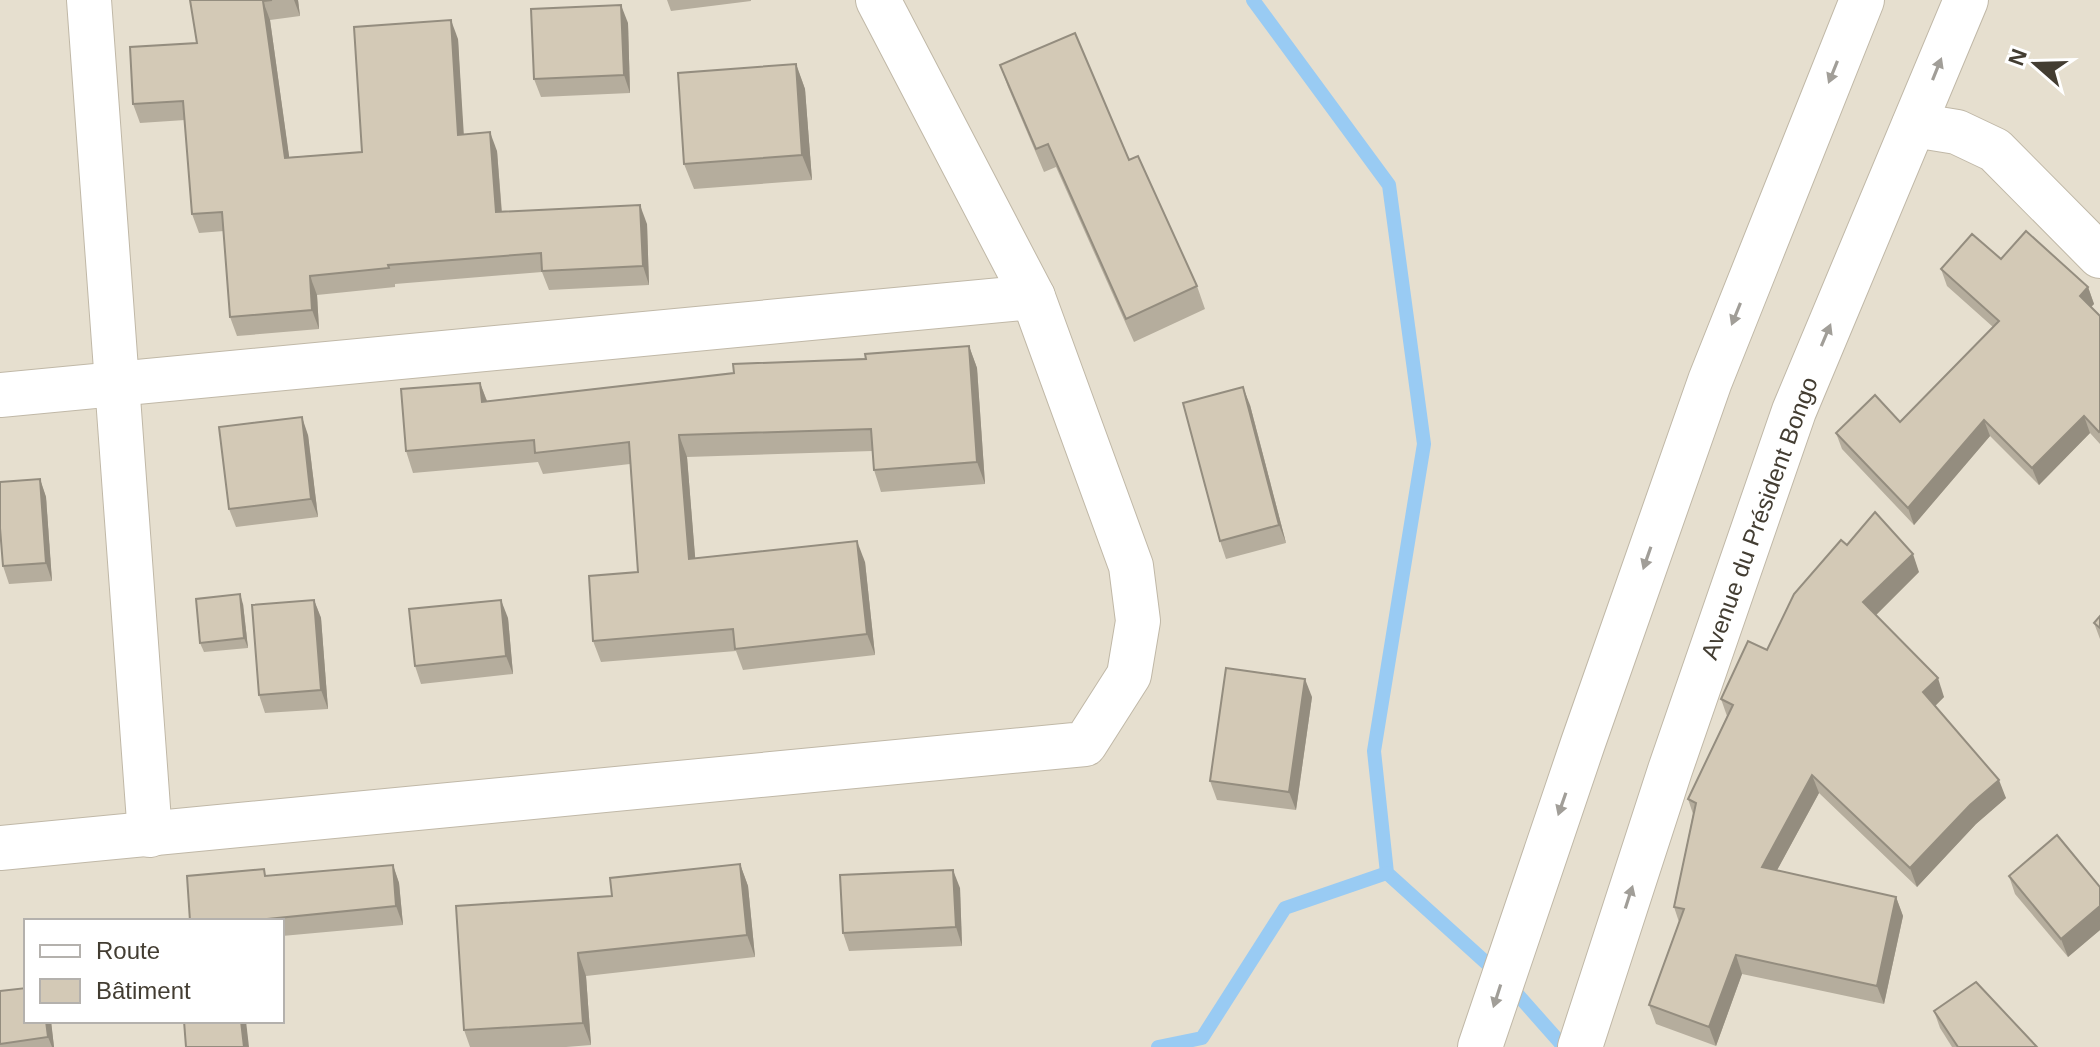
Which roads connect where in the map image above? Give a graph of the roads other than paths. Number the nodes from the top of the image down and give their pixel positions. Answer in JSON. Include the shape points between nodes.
{"nodes":[{"id":1,"x":89,"y":0,"type":"edge"},
{"id":2,"x":878,"y":0,"type":"edge"},
{"id":3,"x":1862,"y":0,"type":"edge"},
{"id":4,"x":1966,"y":0,"type":"edge"},
{"id":5,"x":1914,"y":125,"type":"junction"},
{"id":6,"x":2100,"y":256,"type":"edge"},
{"id":7,"x":1033,"y":297,"type":"junction"},
{"id":8,"x":118,"y":385,"type":"junction"},
{"id":9,"x":0,"y":395,"type":"edge"},
{"id":10,"x":150,"y":835,"type":"junction"},
{"id":11,"x":0,"y":848,"type":"edge"},
{"id":12,"x":1480,"y":1047,"type":"edge"},
{"id":13,"x":1580,"y":1047,"type":"edge"}],
"edges":[{"from":1,"to":8,"type":"street"},
{"from":2,"to":7,"type":"street"},
{"from":3,"to":12,"type":"street","one_way":true,"via":[[1710,381]]},
{"from":5,"to":4,"type":"street","name":"Avenue du Président Bongo","one_way":true},
{"from":5,"to":6,"type":"street","via":[[1957,132],[1995,150]]},
{"from":13,"to":5,"type":"street","name":"Avenue du Président Bongo","one_way":true,"via":[[1794,411]]},
{"from":7,"to":8,"type":"street"},
{"from":7,"to":10,"type":"street","via":[[1131,566],[1138,621],[1129,675],[1085,744]]},
{"from":8,"to":9,"type":"street"},
{"from":8,"to":10,"type":"street"},
{"from":10,"to":11,"type":"street"}]}
